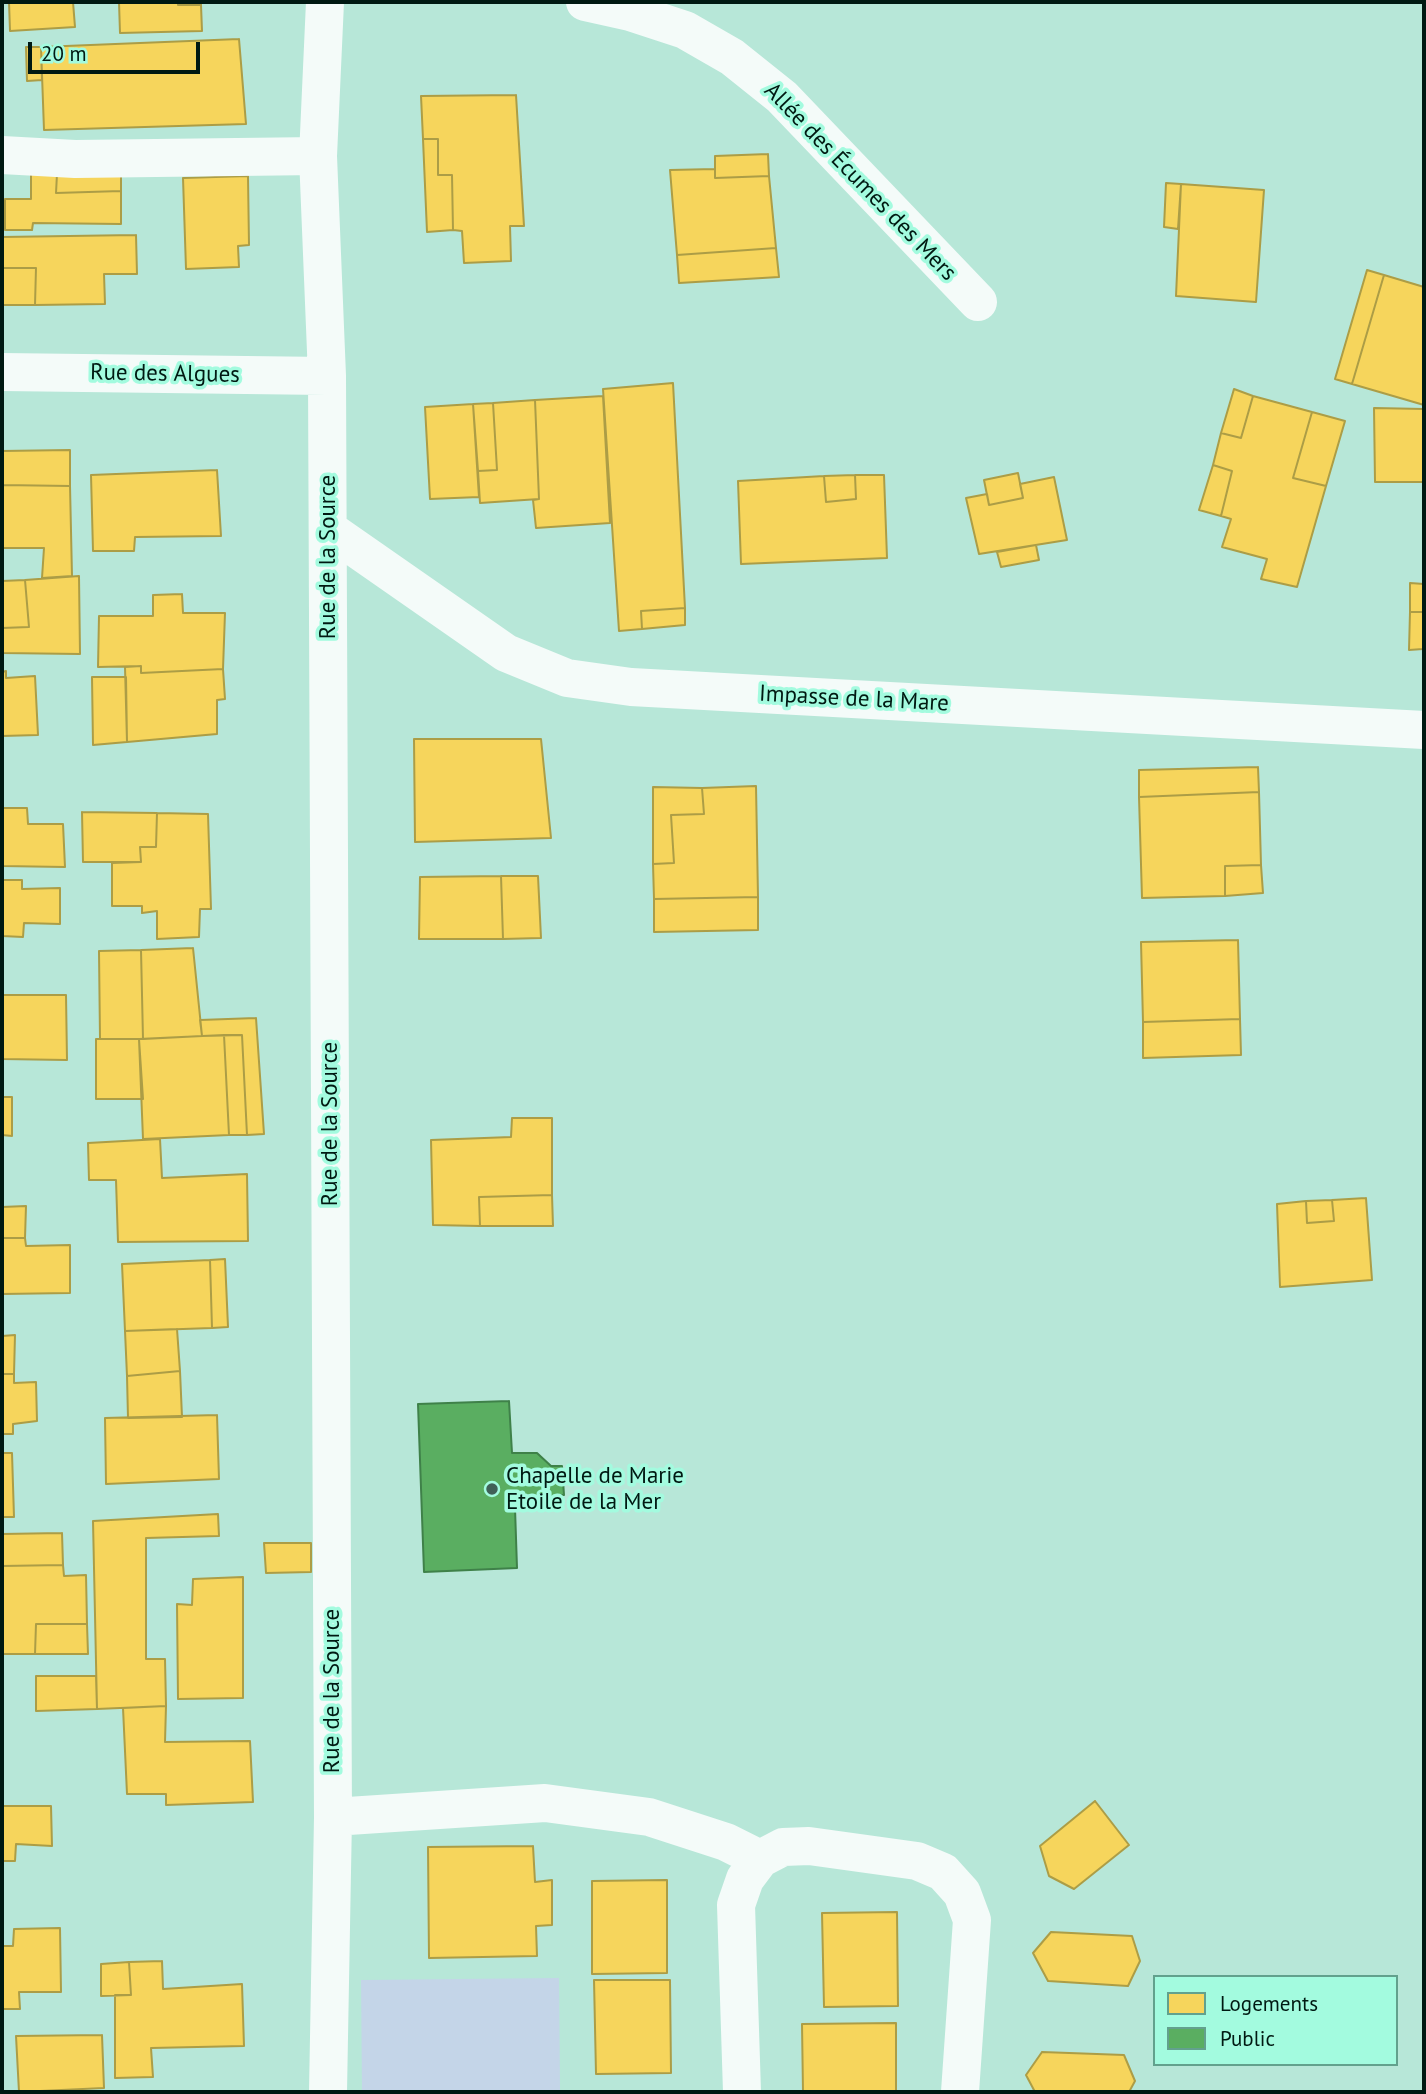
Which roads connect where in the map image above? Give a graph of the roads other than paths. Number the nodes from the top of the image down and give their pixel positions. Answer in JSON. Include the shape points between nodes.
{"nodes":[{"id":1,"x":325,"y":2,"type":"edge"},
{"id":2,"x":585,"y":2,"type":"edge"},
{"id":3,"x":2,"y":156,"type":"edge"},
{"id":4,"x":318,"y":156,"type":"junction"},
{"id":5,"x":978,"y":302,"type":"dead end"},
{"id":6,"x":2,"y":372,"type":"edge"},
{"id":7,"x":327,"y":376,"type":"junction"},
{"id":8,"x":328,"y":529,"type":"junction"},
{"id":9,"x":1424,"y":730,"type":"edge"},
{"id":10,"x":333,"y":1817,"type":"junction"},
{"id":11,"x":760,"y":1859,"type":"junction"},
{"id":12,"x":328,"y":2092,"type":"edge"},
{"id":13,"x":743,"y":2092,"type":"edge"},
{"id":14,"x":960,"y":2092,"type":"edge"}],
"edges":[{"from":1,"to":4,"type":"street","name":"Rue de la Source"},
{"from":2,"to":5,"type":"street","name":"Allée des Écumes des Mers","via":[[685,30],[732,57],[782,97]]},
{"from":3,"to":4,"type":"street"},
{"from":4,"to":7,"type":"street","name":"Rue de la Source"},
{"from":6,"to":7,"type":"street","name":"Rue des Algues"},
{"from":7,"to":8,"type":"street","name":"Rue de la Source"},
{"from":8,"to":9,"type":"street","name":"Impasse de la Mare","via":[[506,653],[567,678],[631,687]]},
{"from":8,"to":10,"type":"street","name":"Rue de la Source"},
{"from":10,"to":11,"type":"street","via":[[545,1803],[649,1817],[726,1842]]},
{"from":10,"to":12,"type":"street","name":"Rue de la Source"},
{"from":11,"to":13,"type":"street","via":[[745,1879],[736,1905]]},
{"from":11,"to":14,"type":"street","via":[[783,1847],[809,1846],[917,1861],[943,1872],[962,1893],[972,1920]]}]}
